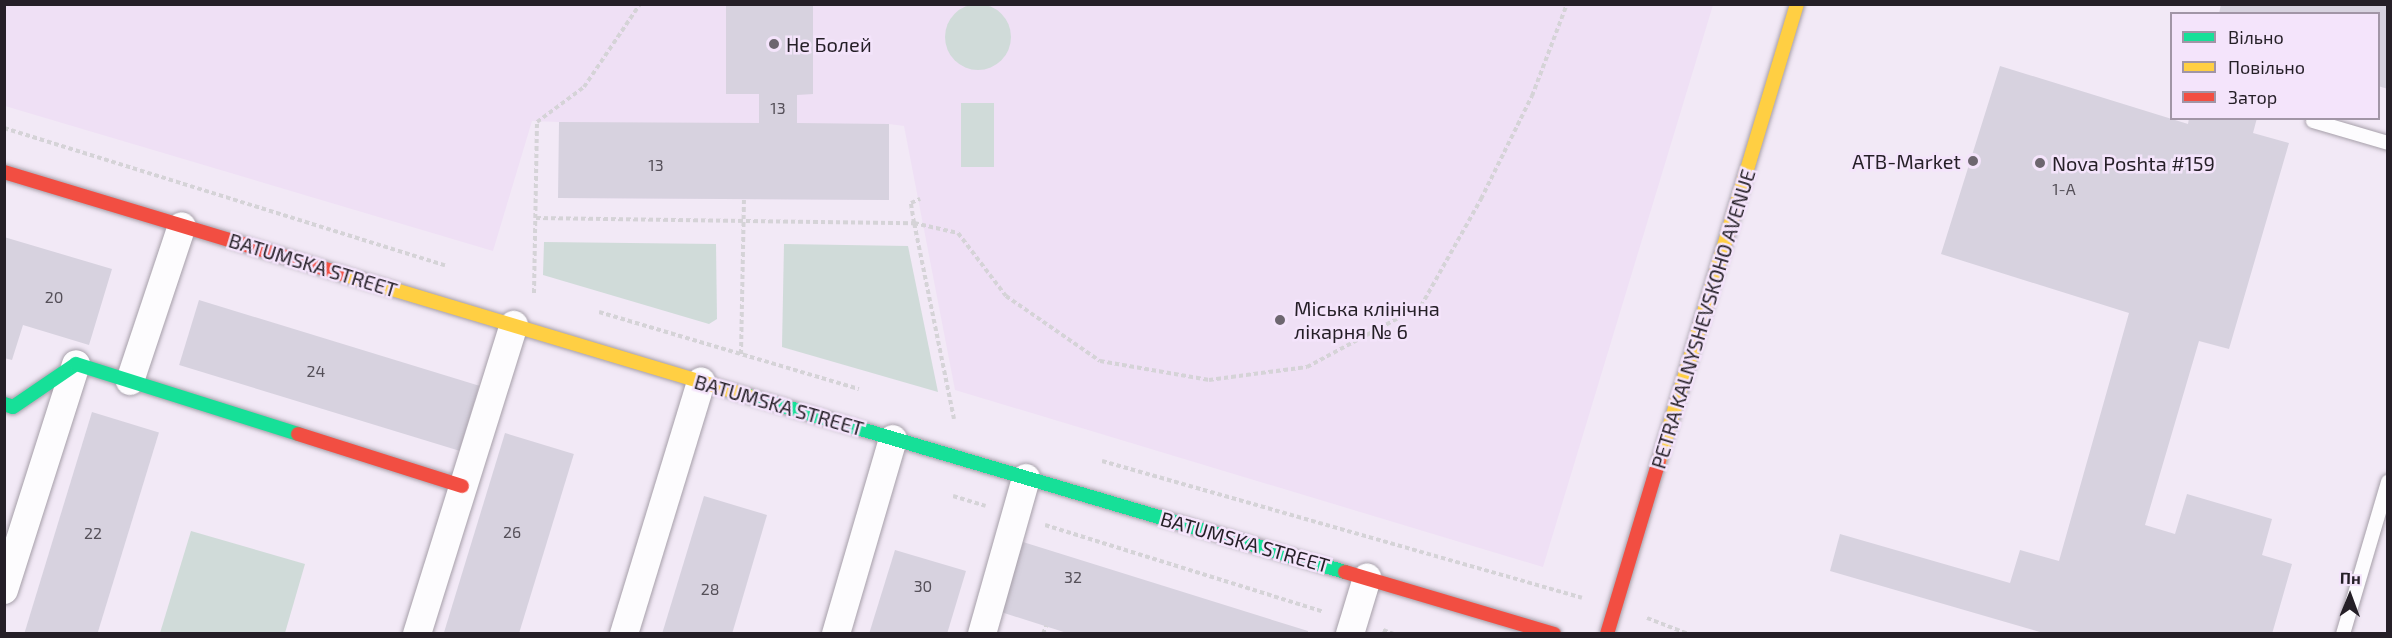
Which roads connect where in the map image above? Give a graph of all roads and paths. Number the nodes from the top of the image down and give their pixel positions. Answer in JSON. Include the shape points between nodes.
{"nodes":[{"id":1,"x":640,"y":4,"type":"edge"},
{"id":2,"x":1567,"y":4,"type":"edge"},
{"id":3,"x":1797,"y":4,"type":"edge"},
{"id":4,"x":2313,"y":121,"type":"dead end"},
{"id":5,"x":4,"y":128,"type":"edge"},
{"id":6,"x":2388,"y":143,"type":"edge"},
{"id":7,"x":4,"y":172,"type":"edge"},
{"id":8,"x":744,"y":199,"type":"dead end"},
{"id":9,"x":920,"y":199,"type":"dead end"},
{"id":10,"x":536,"y":218,"type":"junction"},
{"id":11,"x":744,"y":222,"type":"junction"},
{"id":12,"x":914,"y":224,"type":"junction"},
{"id":13,"x":182,"y":226,"type":"junction"},
{"id":14,"x":455,"y":268,"type":"dead end"},
{"id":15,"x":523,"y":290,"type":"dead end"},
{"id":16,"x":534,"y":293,"type":"junction"},
{"id":17,"x":545,"y":296,"type":"dead end"},
{"id":18,"x":589,"y":309,"type":"dead end"},
{"id":19,"x":514,"y":326,"type":"junction"},
{"id":20,"x":742,"y":353,"type":"junction"},
{"id":21,"x":76,"y":364,"type":"junction"},
{"id":22,"x":130,"y":381,"type":"junction"},
{"id":23,"x":700,"y":382,"type":"junction"},
{"id":24,"x":732,"y":391,"type":"junction"},
{"id":25,"x":865,"y":391,"type":"dead end"},
{"id":26,"x":4,"y":404,"type":"edge"},
{"id":27,"x":943,"y":416,"type":"dead end"},
{"id":28,"x":954,"y":419,"type":"junction"},
{"id":29,"x":966,"y":422,"type":"dead end"},
{"id":30,"x":893,"y":439,"type":"junction"},
{"id":31,"x":1091,"y":458,"type":"dead end"},
{"id":32,"x":1026,"y":478,"type":"junction"},
{"id":33,"x":2388,"y":482,"type":"edge"},
{"id":34,"x":462,"y":486,"type":"junction"},
{"id":35,"x":1368,"y":578,"type":"junction"},
{"id":36,"x":4,"y":590,"type":"edge"},
{"id":37,"x":1571,"y":595,"type":"dead end"},
{"id":38,"x":1046,"y":626,"type":"dead end"},
{"id":39,"x":417,"y":633,"type":"edge"},
{"id":40,"x":624,"y":633,"type":"edge"},
{"id":41,"x":836,"y":633,"type":"edge"},
{"id":42,"x":982,"y":633,"type":"edge"},
{"id":43,"x":1043,"y":633,"type":"edge"},
{"id":44,"x":1350,"y":633,"type":"edge"},
{"id":45,"x":1554,"y":633,"type":"edge"},
{"id":46,"x":1607,"y":633,"type":"edge"},
{"id":47,"x":2343,"y":633,"type":"edge"}],
"edges":[{"from":1,"to":10,"type":"path","via":[[584,87],[537,122]]},
{"from":2,"to":12,"type":"path","via":[[1532,96],[1481,199],[1420,306],[1307,367],[1209,380],[1100,361],[1006,296],[958,232]]},
{"from":3,"to":46,"type":"street","name":"PETRA KALNYSHEVSKOHO AVENUE"},
{"from":4,"to":6,"type":"lane"},
{"from":5,"to":14,"type":"path"},
{"from":7,"to":13,"type":"street","name":"BATUMSKA STREET"},
{"from":8,"to":11,"type":"path"},
{"from":9,"to":12,"type":"path","via":[[911,203]]},
{"from":10,"to":11,"type":"path"},
{"from":10,"to":16,"type":"path"},
{"from":11,"to":12,"type":"path"},
{"from":11,"to":20,"type":"path"},
{"from":12,"to":28,"type":"path"},
{"from":13,"to":19,"type":"street","name":"BATUMSKA STREET"},
{"from":13,"to":22,"type":"street"},
{"from":15,"to":16,"type":"path"},
{"from":16,"to":17,"type":"path"},
{"from":18,"to":20,"type":"path"},
{"from":19,"to":23,"type":"street","name":"BATUMSKA STREET"},
{"from":19,"to":34,"type":"street"},
{"from":20,"to":24,"type":"path"},
{"from":20,"to":25,"type":"path"},
{"from":21,"to":22,"type":"street"},
{"from":21,"to":26,"type":"street","via":[[14,407]]},
{"from":21,"to":36,"type":"street"},
{"from":22,"to":34,"type":"street"},
{"from":23,"to":24,"type":"street","name":"BATUMSKA STREET"},
{"from":23,"to":40,"type":"street"},
{"from":24,"to":30,"type":"street","name":"BATUMSKA STREET"},
{"from":27,"to":28,"type":"path"},
{"from":28,"to":29,"type":"path"},
{"from":30,"to":32,"type":"street","name":"BATUMSKA STREET"},
{"from":30,"to":41,"type":"street"},
{"from":31,"to":37,"type":"path"},
{"from":32,"to":35,"type":"street","name":"BATUMSKA STREET"},
{"from":32,"to":42,"type":"street"},
{"from":33,"to":47,"type":"lane"},
{"from":34,"to":39,"type":"street"},
{"from":35,"to":44,"type":"street"},
{"from":35,"to":45,"type":"street","name":"BATUMSKA STREET"},
{"from":38,"to":43,"type":"path"}]}
